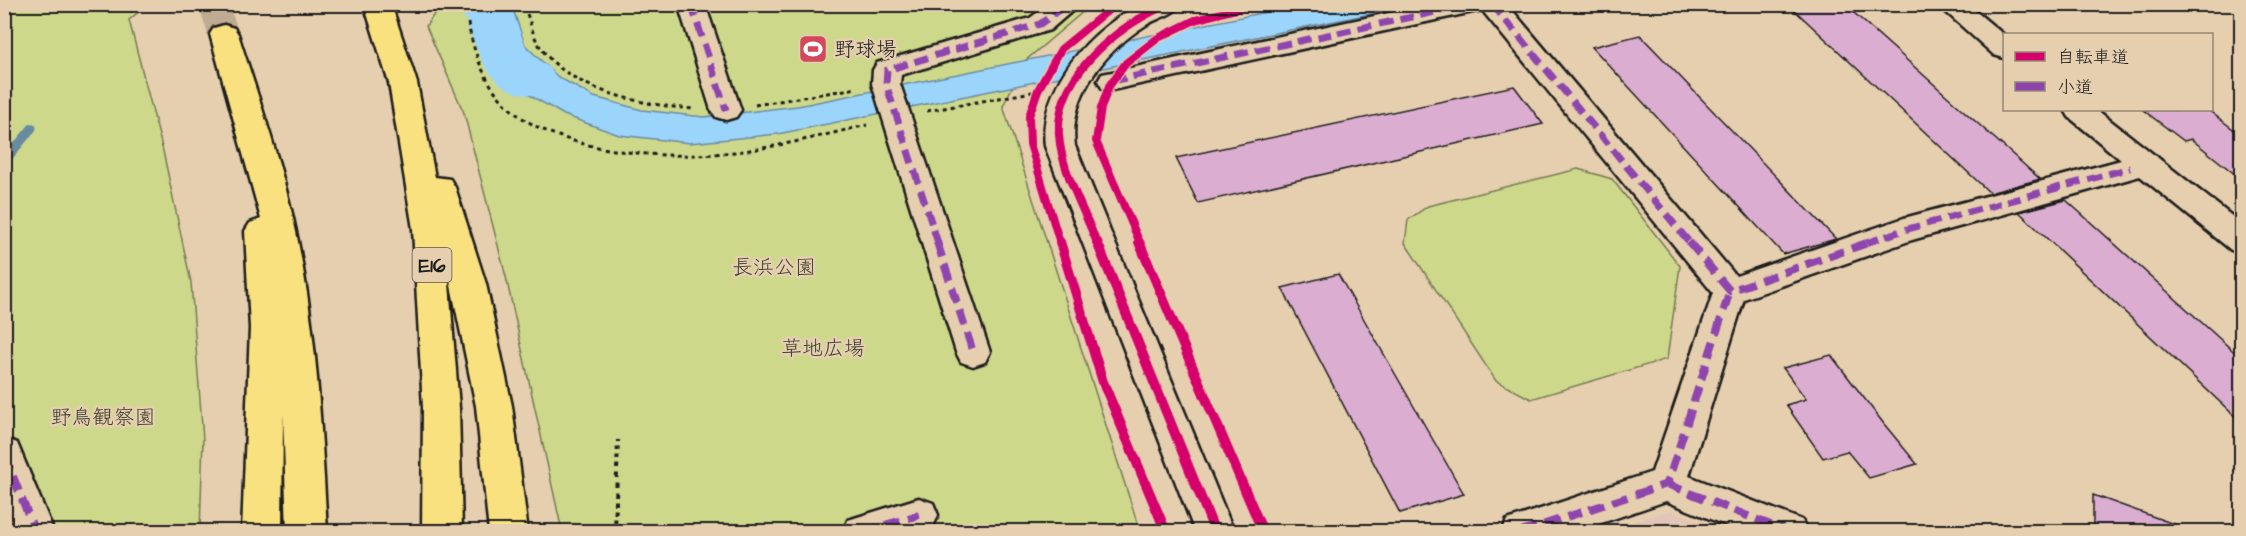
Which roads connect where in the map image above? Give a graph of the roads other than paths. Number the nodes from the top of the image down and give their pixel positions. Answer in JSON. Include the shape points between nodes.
{"nodes":[{"id":1,"x":377,"y":4,"type":"edge"},
{"id":2,"x":691,"y":4,"type":"edge"},
{"id":3,"x":1067,"y":4,"type":"edge"},
{"id":4,"x":1167,"y":4,"type":"edge"},
{"id":5,"x":1473,"y":4,"type":"edge"},
{"id":6,"x":1492,"y":4,"type":"edge"},
{"id":7,"x":1950,"y":4,"type":"edge"},
{"id":8,"x":224,"y":34,"type":"tunnel mouth"},
{"id":9,"x":2003,"y":48,"type":"edge"},
{"id":10,"x":1112,"y":81,"type":"dead end"},
{"id":11,"x":403,"y":83,"type":"junction"},
{"id":12,"x":726,"y":110,"type":"dead end"},
{"id":13,"x":2080,"y":111,"type":"edge"},
{"id":14,"x":254,"y":130,"type":"junction"},
{"id":15,"x":2130,"y":168,"type":"dead end"},
{"id":16,"x":2241,"y":242,"type":"edge"},
{"id":17,"x":1731,"y":291,"type":"junction"},
{"id":18,"x":973,"y":352,"type":"dead end"},
{"id":19,"x":4,"y":454,"type":"edge"},
{"id":20,"x":1667,"y":484,"type":"junction"},
{"id":21,"x":919,"y":514,"type":"dead end"},
{"id":22,"x":35,"y":531,"type":"edge"},
{"id":23,"x":262,"y":531,"type":"edge"},
{"id":24,"x":307,"y":531,"type":"edge"},
{"id":25,"x":441,"y":531,"type":"edge"},
{"id":26,"x":509,"y":531,"type":"edge"},
{"id":27,"x":862,"y":531,"type":"edge"},
{"id":28,"x":1215,"y":531,"type":"edge"},
{"id":29,"x":1521,"y":531,"type":"edge"},
{"id":30,"x":1788,"y":531,"type":"edge"}],
"edges":[{"from":1,"to":11,"type":"highway","number":"E16"},
{"from":2,"to":12,"type":"street"},
{"from":3,"to":18,"type":"street","via":[[1040,24],[887,70],[886,84]]},
{"from":4,"to":28,"type":"street","via":[[1136,18],[1109,38],[1054,89],[1062,112],[1059,141],[1075,188]]},
{"from":5,"to":10,"type":"street"},
{"from":6,"to":17,"type":"street"},
{"from":7,"to":9,"type":"street"},
{"from":8,"to":14,"type":"highway"},
{"from":11,"to":25,"type":"highway","number":"E16","via":[[429,229],[441,408]]},
{"from":11,"to":26,"type":"highway","via":[[469,284],[494,406]]},
{"from":13,"to":16,"type":"street"},
{"from":14,"to":23,"type":"highway","via":[[267,328]]},
{"from":14,"to":24,"type":"highway","via":[[285,262],[304,434]]},
{"from":15,"to":17,"type":"street","via":[[1904,230]]},
{"from":17,"to":20,"type":"street"},
{"from":19,"to":22,"type":"street"},
{"from":20,"to":29,"type":"street"},
{"from":20,"to":30,"type":"street"},
{"from":21,"to":27,"type":"street"}]}
